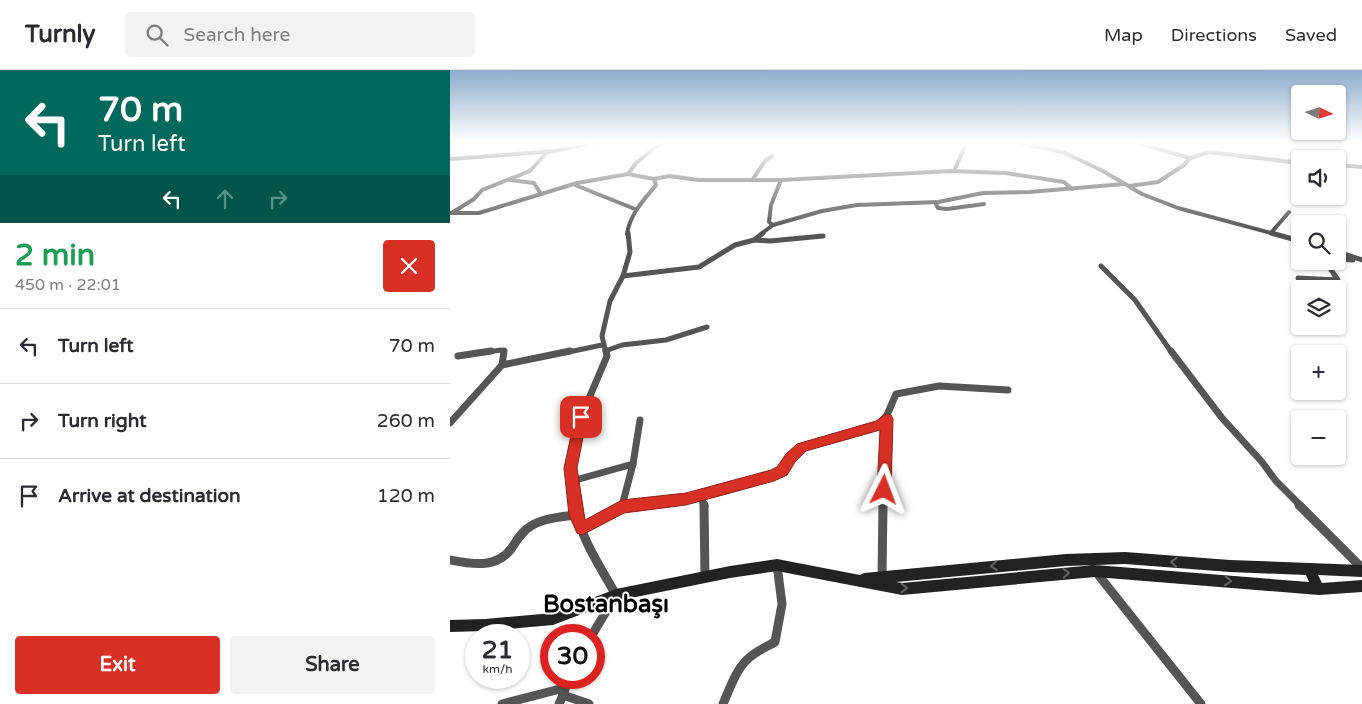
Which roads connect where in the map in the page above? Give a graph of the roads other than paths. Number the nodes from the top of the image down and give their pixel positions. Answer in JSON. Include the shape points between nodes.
{"nodes":[{"id":1,"x":528,"y":172,"type":"edge"},
{"id":2,"x":758,"y":172,"type":"edge"},
{"id":3,"x":944,"y":172,"type":"edge"},
{"id":4,"x":969,"y":172,"type":"edge"},
{"id":5,"x":1104,"y":172,"type":"edge"},
{"id":6,"x":1174,"y":172,"type":"edge"},
{"id":7,"x":628,"y":174,"type":"joint"},
{"id":8,"x":654,"y":179,"type":"junction"},
{"id":9,"x":753,"y":179,"type":"junction"},
{"id":10,"x":510,"y":180,"type":"junction"},
{"id":11,"x":781,"y":180,"type":"junction"},
{"id":12,"x":574,"y":184,"type":"junction"},
{"id":13,"x":1124,"y":184,"type":"junction"},
{"id":14,"x":1129,"y":186,"type":"junction"},
{"id":15,"x":1072,"y":189,"type":"junction"},
{"id":16,"x":541,"y":194,"type":"junction"},
{"id":17,"x":934,"y":202,"type":"junction"},
{"id":18,"x":984,"y":204,"type":"dead end"},
{"id":19,"x":635,"y":209,"type":"junction"},
{"id":20,"x":1289,"y":212,"type":"dead end"},
{"id":21,"x":452,"y":213,"type":"edge"},
{"id":22,"x":773,"y":225,"type":"junction"},
{"id":23,"x":1271,"y":233,"type":"junction"},
{"id":24,"x":823,"y":236,"type":"dead end"},
{"id":25,"x":1291,"y":239,"type":"edge"},
{"id":26,"x":754,"y":240,"type":"junction"},
{"id":27,"x":1346,"y":255,"type":"edge"},
{"id":28,"x":1346,"y":259,"type":"edge"},
{"id":29,"x":1362,"y":260,"type":"edge"},
{"id":30,"x":1101,"y":266,"type":"dead end"},
{"id":31,"x":1331,"y":270,"type":"edge"},
{"id":32,"x":623,"y":276,"type":"junction"},
{"id":33,"x":1298,"y":278,"type":"dead end"},
{"id":34,"x":707,"y":327,"type":"dead end"},
{"id":35,"x":604,"y":348,"type":"junction"},
{"id":36,"x":458,"y":356,"type":"dead end"},
{"id":37,"x":502,"y":365,"type":"junction"},
{"id":38,"x":1008,"y":390,"type":"dead end"},
{"id":39,"x":450,"y":413,"type":"edge"},
{"id":40,"x":460,"y":413,"type":"junction"},
{"id":41,"x":886,"y":419,"type":"junction"},
{"id":42,"x":640,"y":420,"type":"dead end"},
{"id":43,"x":450,"y":423,"type":"edge"},
{"id":44,"x":633,"y":464,"type":"junction"},
{"id":45,"x":572,"y":481,"type":"junction"},
{"id":46,"x":699,"y":495,"type":"junction"},
{"id":47,"x":622,"y":507,"type":"junction"},
{"id":48,"x":576,"y":515,"type":"junction"},
{"id":49,"x":582,"y":529,"type":"junction"},
{"id":50,"x":450,"y":560,"type":"edge"},
{"id":51,"x":777,"y":565,"type":"junction"},
{"id":52,"x":1095,"y":565,"type":"junction"},
{"id":53,"x":1362,"y":570,"type":"edge"},
{"id":54,"x":1310,"y":571,"type":"junction"},
{"id":55,"x":706,"y":577,"type":"junction"},
{"id":56,"x":882,"y":577,"type":"junction"},
{"id":57,"x":856,"y":580,"type":"junction"},
{"id":58,"x":1362,"y":586,"type":"edge"},
{"id":59,"x":1319,"y":589,"type":"junction"},
{"id":60,"x":616,"y":595,"type":"junction"},
{"id":61,"x":599,"y":624,"type":"edge"},
{"id":62,"x":450,"y":626,"type":"edge"},
{"id":63,"x":562,"y":696,"type":"edge"},
{"id":64,"x":502,"y":704,"type":"edge"},
{"id":65,"x":590,"y":704,"type":"edge"},
{"id":66,"x":723,"y":704,"type":"edge"},
{"id":67,"x":1200,"y":704,"type":"edge"}],
"edges":[{"from":1,"to":10,"type":"street"},
{"from":2,"to":9,"type":"street"},
{"from":3,"to":11,"type":"street"},
{"from":4,"to":15,"type":"street","via":[[1056,180]]},
{"from":5,"to":13,"type":"street"},
{"from":6,"to":14,"type":"street","via":[[1158,182]]},
{"from":7,"to":8,"type":"street"},
{"from":7,"to":12,"type":"street"},
{"from":8,"to":9,"type":"street","via":[[669,176],[699,180]]},
{"from":8,"to":19,"type":"street","via":[[655,188]]},
{"from":9,"to":11,"type":"street"},
{"from":10,"to":16,"type":"street","via":[[534,183]]},
{"from":10,"to":21,"type":"street","via":[[482,190]]},
{"from":11,"to":22,"type":"street","via":[[768,213],[769,222]]},
{"from":12,"to":16,"type":"street"},
{"from":12,"to":19,"type":"street"},
{"from":13,"to":14,"type":"street"},
{"from":13,"to":15,"type":"street"},
{"from":14,"to":23,"type":"street","via":[[1178,208]]},
{"from":15,"to":17,"type":"street","via":[[982,193]]},
{"from":16,"to":21,"type":"street","via":[[479,213]]},
{"from":17,"to":18,"type":"street","via":[[938,208],[947,209]]},
{"from":17,"to":22,"type":"street","via":[[857,205]]},
{"from":19,"to":32,"type":"street","via":[[629,223],[627,238],[630,252]]},
{"from":20,"to":23,"type":"street"},
{"from":22,"to":26,"type":"street"},
{"from":23,"to":25,"type":"street"},
{"from":24,"to":26,"type":"street"},
{"from":26,"to":32,"type":"street","via":[[735,245],[690,270]]},
{"from":27,"to":29,"type":"street"},
{"from":28,"to":29,"type":"street"},
{"from":30,"to":53,"type":"street","via":[[1139,304],[1216,409],[1266,465],[1276,481]]},
{"from":31,"to":33,"type":"street","via":[[1338,280]]},
{"from":32,"to":35,"type":"street","via":[[610,301],[602,336]]},
{"from":34,"to":35,"type":"street","via":[[666,340]]},
{"from":35,"to":37,"type":"street"},
{"from":35,"to":45,"type":"street","via":[[607,356],[581,417],[570,468]]},
{"from":36,"to":37,"type":"street","via":[[501,350],[504,351]]},
{"from":37,"to":40,"type":"street"},
{"from":38,"to":41,"type":"street","via":[[940,386],[896,394]]},
{"from":39,"to":40,"type":"street"},
{"from":40,"to":43,"type":"street"},
{"from":41,"to":46,"type":"street","via":[[880,425],[802,447],[782,471],[774,475]]},
{"from":41,"to":56,"type":"street"},
{"from":42,"to":44,"type":"street"},
{"from":44,"to":45,"type":"street"},
{"from":44,"to":47,"type":"street"},
{"from":45,"to":48,"type":"street"},
{"from":46,"to":47,"type":"street"},
{"from":46,"to":55,"type":"street","via":[[705,506]]},
{"from":47,"to":49,"type":"street"},
{"from":48,"to":49,"type":"street"},
{"from":48,"to":50,"type":"street","via":[[548,518],[530,526],[495,563],[471,564]]},
{"from":49,"to":60,"type":"street"},
{"from":51,"to":55,"type":"main road"},
{"from":51,"to":57,"type":"main road"},
{"from":51,"to":66,"type":"street","via":[[782,593],[780,625],[775,642],[754,653],[744,663]]},
{"from":54,"to":52,"type":"main road","one_way":true,"via":[[1125,558]]},
{"from":52,"to":56,"type":"main road","one_way":true},
{"from":57,"to":52,"type":"main road","one_way":true,"via":[[902,589]]},
{"from":52,"to":59,"type":"main road","one_way":true},
{"from":52,"to":67,"type":"street"},
{"from":53,"to":54,"type":"main road"},
{"from":54,"to":59,"type":"main road"},
{"from":55,"to":60,"type":"main road"},
{"from":56,"to":57,"type":"main road"},
{"from":58,"to":59,"type":"main road"},
{"from":60,"to":61,"type":"street"},
{"from":60,"to":62,"type":"main road","via":[[553,619]]},
{"from":63,"to":64,"type":"street"},
{"from":63,"to":65,"type":"street"}]}
